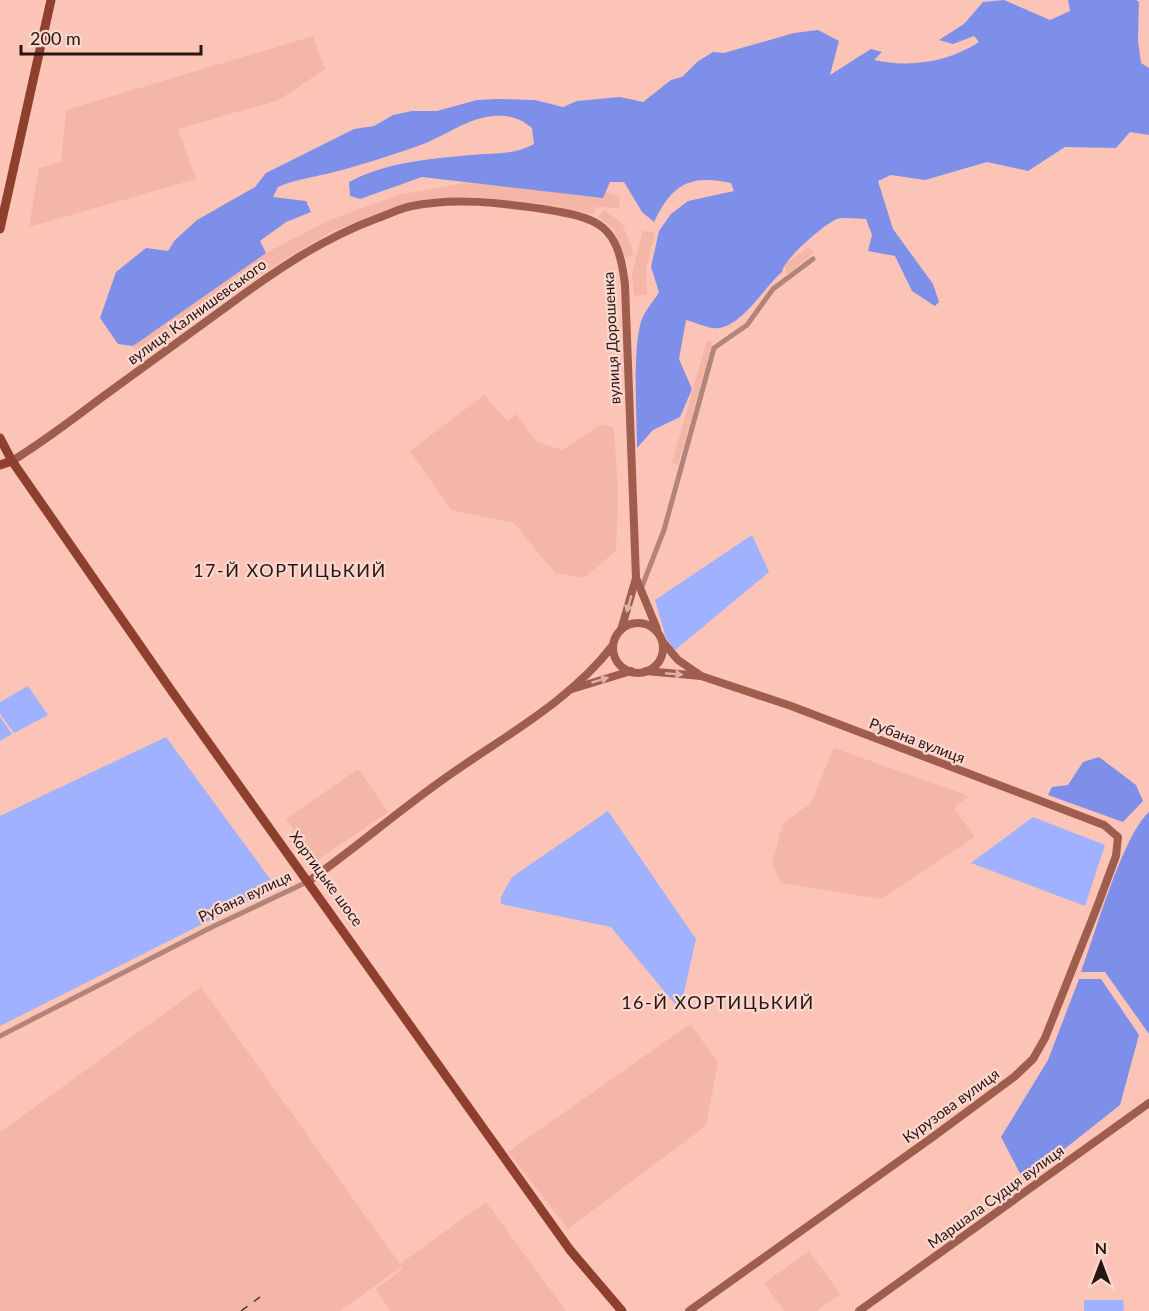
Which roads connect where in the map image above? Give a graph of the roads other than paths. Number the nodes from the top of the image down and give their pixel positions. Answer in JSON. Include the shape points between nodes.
{"nodes":[{"id":1,"x":51,"y":0,"type":"edge"},
{"id":2,"x":410,"y":206,"type":"joint"},
{"id":3,"x":0,"y":229,"type":"edge"},
{"id":4,"x":813,"y":259,"type":"dead end"},
{"id":5,"x":0,"y":438,"type":"edge"},
{"id":6,"x":12,"y":460,"type":"junction"},
{"id":7,"x":0,"y":465,"type":"edge"},
{"id":8,"x":636,"y":578,"type":"junction"},
{"id":9,"x":641,"y":589,"type":"junction"},
{"id":10,"x":621,"y":630,"type":"junction"},
{"id":11,"x":659,"y":633,"type":"junction"},
{"id":12,"x":663,"y":642,"type":"junction"},
{"id":13,"x":613,"y":645,"type":"junction"},
{"id":14,"x":631,"y":671,"type":"junction"},
{"id":15,"x":646,"y":671,"type":"junction"},
{"id":16,"x":701,"y":676,"type":"junction"},
{"id":17,"x":570,"y":689,"type":"junction"},
{"id":18,"x":1118,"y":837,"type":"joint"},
{"id":19,"x":309,"y":881,"type":"junction"},
{"id":20,"x":0,"y":1036,"type":"edge"},
{"id":21,"x":1149,"y":1103,"type":"edge"},
{"id":22,"x":622,"y":1311,"type":"edge"},
{"id":23,"x":689,"y":1311,"type":"edge"},
{"id":24,"x":859,"y":1311,"type":"edge"}],
"edges":[{"from":1,"to":3,"type":"main road"},
{"from":2,"to":6,"type":"street","name":"вулиця Калнишевського","via":[[304,252]]},
{"from":2,"to":8,"type":"street","name":"вулиця Дорошенка","via":[[466,201],[509,204],[590,218],[609,232],[620,258],[625,285]]},
{"from":4,"to":9,"type":"street","via":[[773,290],[747,324],[714,348],[664,530]]},
{"from":5,"to":6,"type":"main road","name":"Хортицьке шосе"},
{"from":6,"to":7,"type":"main road"},
{"from":6,"to":19,"type":"main road","name":"Хортицьке шосе"},
{"from":8,"to":9,"type":"street","name":"вулиця Дорошенка"},
{"from":8,"to":10,"type":"street","name":"вулиця Дорошенка","one_way":true},
{"from":9,"to":11,"type":"street","name":"вулиця Дорошенка"},
{"from":10,"to":11,"type":"street","via":[[641,623]]},
{"from":10,"to":13,"type":"street"},
{"from":11,"to":12,"type":"street"},
{"from":12,"to":15,"type":"street","via":[[659,662]]},
{"from":12,"to":16,"type":"street","name":"Рубана вулиця","via":[[678,660]]},
{"from":13,"to":14,"type":"street","via":[[618,661]]},
{"from":13,"to":17,"type":"street","name":"Рубана вулиця"},
{"from":14,"to":15,"type":"street"},
{"from":17,"to":14,"type":"street","name":"Рубана вулиця","one_way":true},
{"from":15,"to":16,"type":"street","name":"Рубана вулиця","one_way":true},
{"from":16,"to":18,"type":"street","name":"Рубана вулиця","via":[[1104,825]]},
{"from":17,"to":19,"type":"street","name":"Рубана вулиця","via":[[438,782]]},
{"from":18,"to":23,"type":"street","name":"Курузова вулиця","via":[[1116,856],[1097,907],[1033,1059],[1014,1077]]},
{"from":19,"to":20,"type":"street","name":"Рубана вулиця"},
{"from":19,"to":22,"type":"main road","name":"Хортицьке шосе","via":[[570,1250]]},
{"from":21,"to":24,"type":"street","name":"Маршала Судця вулиця"}]}
